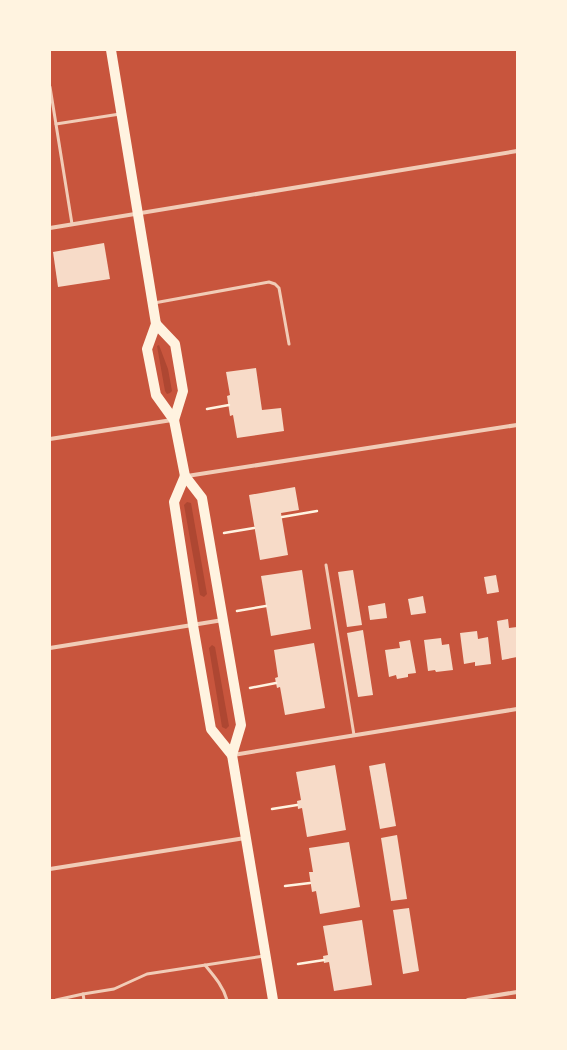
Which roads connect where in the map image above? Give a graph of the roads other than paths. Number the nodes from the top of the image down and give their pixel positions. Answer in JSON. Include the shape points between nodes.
{"nodes":[{"id":1,"x":111,"y":50,"type":"edge"},
{"id":2,"x":50,"y":87,"type":"edge"},
{"id":3,"x":122,"y":113,"type":"junction"},
{"id":4,"x":56,"y":124,"type":"junction"},
{"id":5,"x":517,"y":151,"type":"edge"},
{"id":6,"x":138,"y":214,"type":"junction"},
{"id":7,"x":72,"y":224,"type":"junction"},
{"id":8,"x":50,"y":228,"type":"edge"},
{"id":9,"x":152,"y":304,"type":"junction"},
{"id":10,"x":156,"y":324,"type":"junction"},
{"id":11,"x":289,"y":344,"type":"dead end"},
{"id":12,"x":174,"y":420,"type":"junction"},
{"id":13,"x":517,"y":425,"type":"edge"},
{"id":14,"x":50,"y":439,"type":"edge"},
{"id":15,"x":185,"y":476,"type":"junction"},
{"id":16,"x":326,"y":565,"type":"dead end"},
{"id":17,"x":223,"y":620,"type":"junction"},
{"id":18,"x":194,"y":625,"type":"junction"},
{"id":19,"x":50,"y":648,"type":"edge"},
{"id":20,"x":517,"y":709,"type":"edge"},
{"id":21,"x":354,"y":735,"type":"junction"},
{"id":22,"x":232,"y":755,"type":"junction"},
{"id":23,"x":246,"y":838,"type":"junction"},
{"id":24,"x":50,"y":869,"type":"edge"},
{"id":25,"x":266,"y":956,"type":"junction"},
{"id":26,"x":205,"y":965,"type":"junction"},
{"id":27,"x":517,"y":992,"type":"edge"},
{"id":28,"x":83,"y":994,"type":"junction"},
{"id":29,"x":56,"y":1000,"type":"edge"},
{"id":30,"x":84,"y":1000,"type":"edge"},
{"id":31,"x":227,"y":1000,"type":"edge"},
{"id":32,"x":273,"y":1000,"type":"edge"},
{"id":33,"x":468,"y":1000,"type":"edge"}],
"edges":[{"from":1,"to":3,"type":"main road"},
{"from":2,"to":4,"type":"lane"},
{"from":3,"to":4,"type":"lane"},
{"from":3,"to":6,"type":"main road"},
{"from":4,"to":7,"type":"lane"},
{"from":5,"to":6,"type":"street"},
{"from":6,"to":7,"type":"street"},
{"from":6,"to":9,"type":"main road"},
{"from":7,"to":8,"type":"street"},
{"from":9,"to":10,"type":"main road"},
{"from":9,"to":11,"type":"lane","via":[[269,282],[279,288]]},
{"from":10,"to":12,"type":"main road","via":[[147,349],[156,395]]},
{"from":10,"to":12,"type":"main road","via":[[175,344],[183,391]]},
{"from":12,"to":14,"type":"street"},
{"from":12,"to":15,"type":"main road"},
{"from":13,"to":15,"type":"street"},
{"from":15,"to":17,"type":"main road","via":[[202,498]]},
{"from":15,"to":18,"type":"main road","via":[[174,502]]},
{"from":16,"to":21,"type":"lane"},
{"from":17,"to":18,"type":"street"},
{"from":17,"to":22,"type":"main road","via":[[241,724]]},
{"from":18,"to":19,"type":"street"},
{"from":18,"to":22,"type":"main road","via":[[212,729]]},
{"from":20,"to":21,"type":"street"},
{"from":21,"to":22,"type":"street"},
{"from":22,"to":23,"type":"main road"},
{"from":23,"to":24,"type":"street"},
{"from":23,"to":25,"type":"main road"},
{"from":25,"to":26,"type":"lane"},
{"from":25,"to":32,"type":"main road"},
{"from":26,"to":28,"type":"lane","via":[[147,974],[114,989]]},
{"from":26,"to":31,"type":"lane","via":[[220,984]]},
{"from":27,"to":33,"type":"street"},
{"from":28,"to":29,"type":"lane"},
{"from":28,"to":30,"type":"lane"}]}
